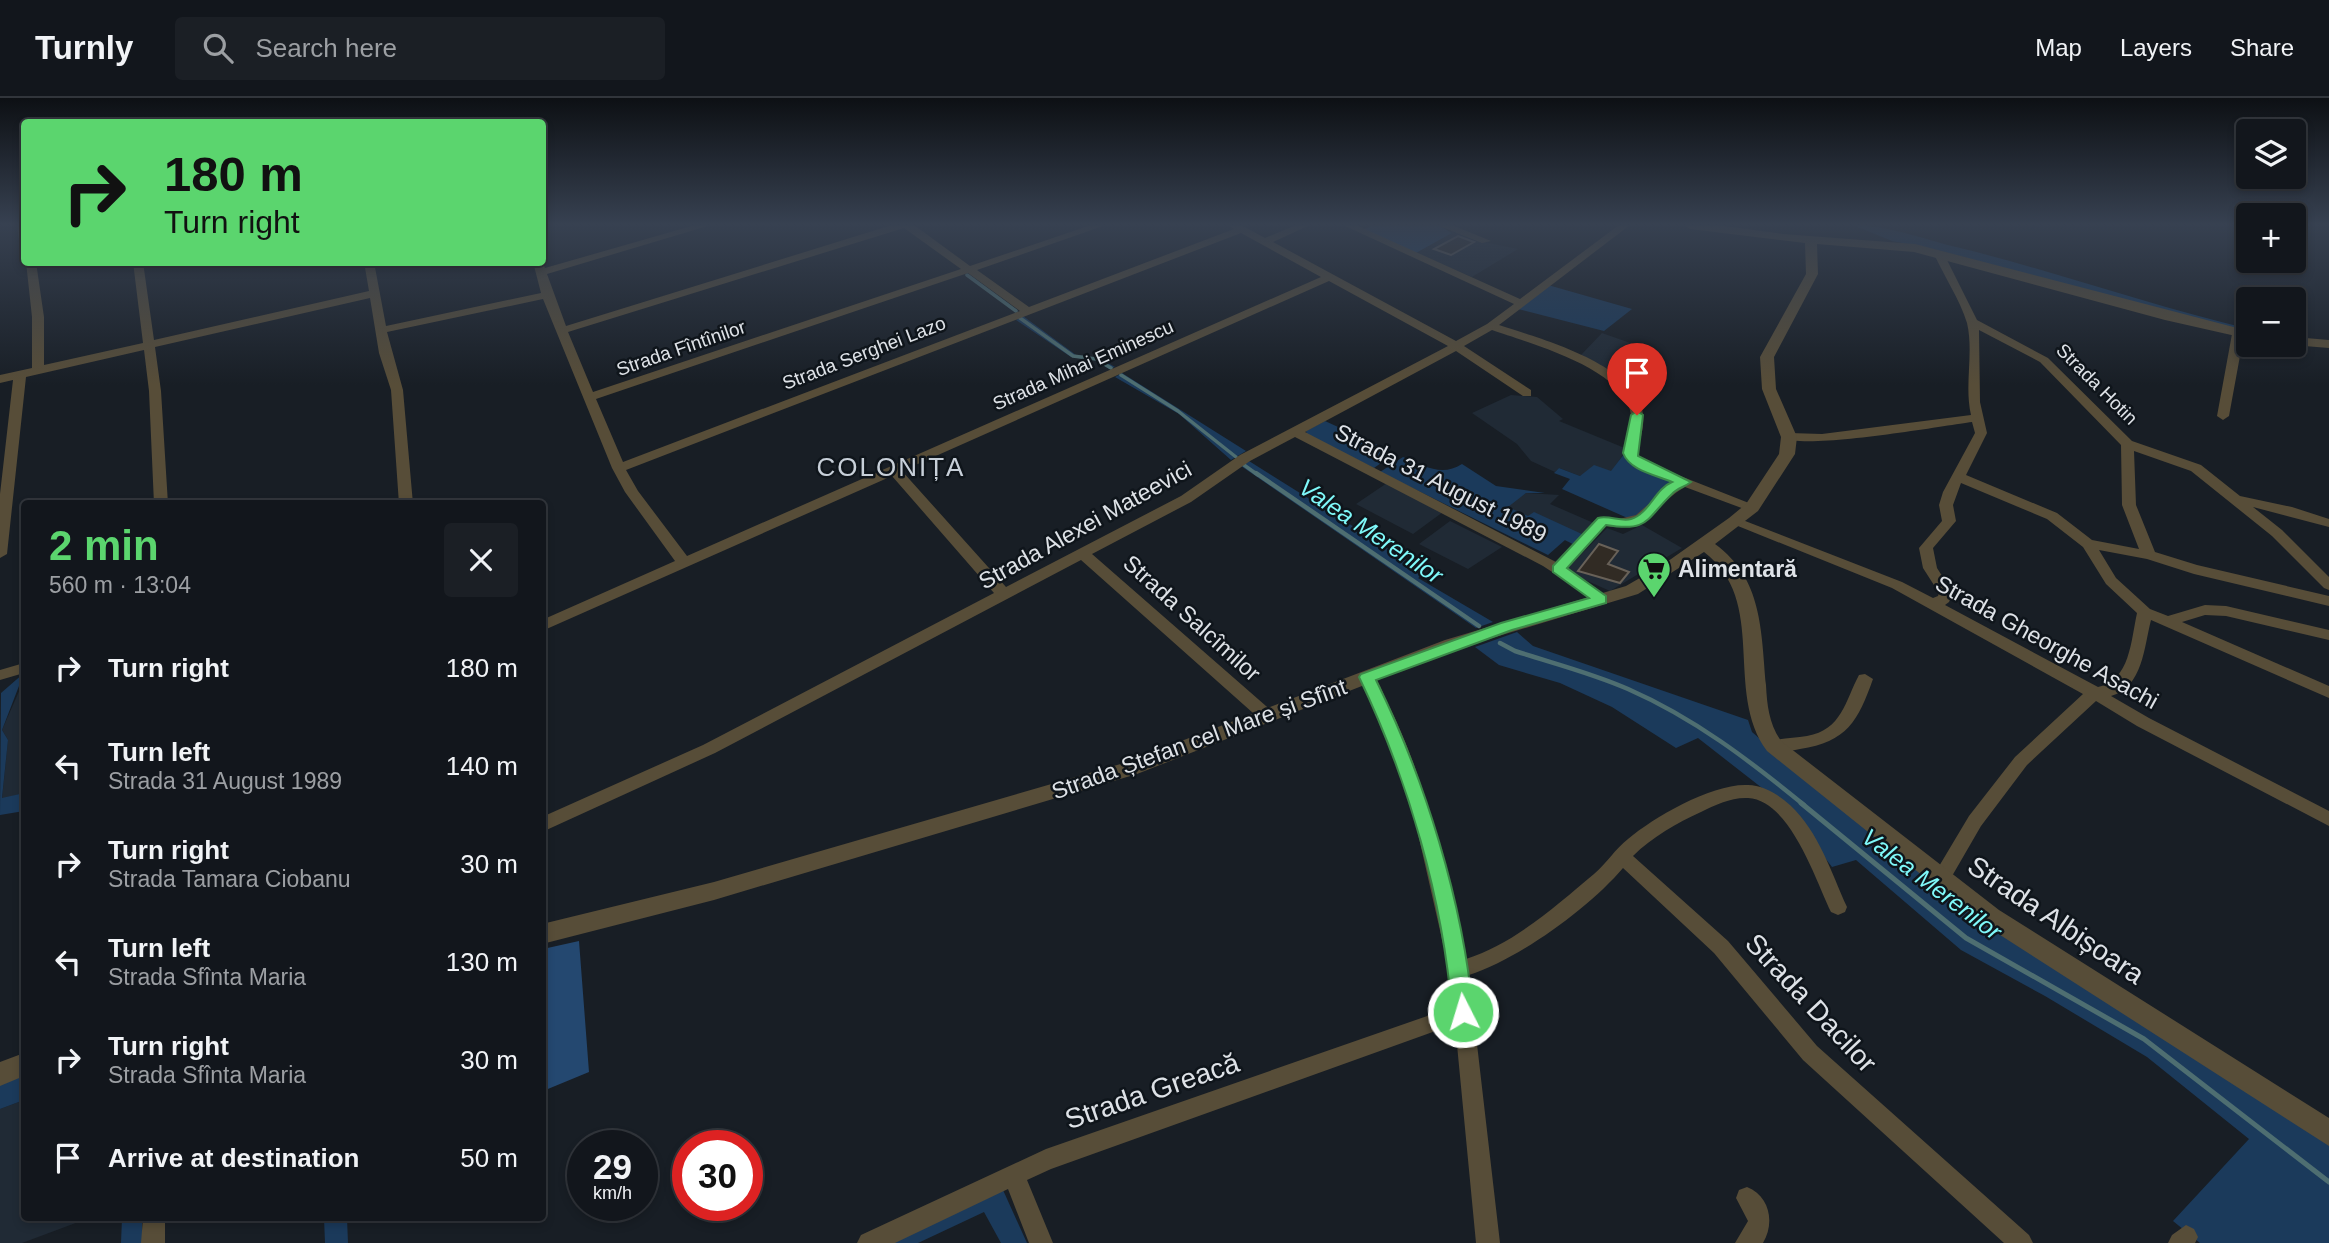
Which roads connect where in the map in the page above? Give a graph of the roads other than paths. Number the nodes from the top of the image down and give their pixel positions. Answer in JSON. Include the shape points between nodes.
{"nodes":[{"id":1,"x":33,"y":278,"type":"edge"},
{"id":2,"x":140,"y":278,"type":"edge"},
{"id":3,"x":373,"y":278,"type":"edge"},
{"id":4,"x":542,"y":278,"type":"edge"},
{"id":5,"x":732,"y":278,"type":"edge"},
{"id":6,"x":944,"y":278,"type":"edge"},
{"id":7,"x":981,"y":278,"type":"edge"},
{"id":8,"x":1108,"y":278,"type":"edge"},
{"id":9,"x":1326,"y":278,"type":"edge"},
{"id":10,"x":1327,"y":278,"type":"edge"},
{"id":11,"x":1467,"y":278,"type":"edge"},
{"id":12,"x":1554,"y":278,"type":"edge"},
{"id":13,"x":1810,"y":278,"type":"edge"},
{"id":14,"x":1951,"y":278,"type":"edge"},
{"id":15,"x":2033,"y":278,"type":"edge"},
{"id":16,"x":376,"y":293,"type":"junction"},
{"id":17,"x":547,"y":295,"type":"junction"},
{"id":18,"x":1521,"y":303,"type":"junction"},
{"id":19,"x":1027,"y":311,"type":"junction"},
{"id":20,"x":1972,"y":322,"type":"junction"},
{"id":21,"x":1491,"y":326,"type":"junction"},
{"id":22,"x":381,"y":330,"type":"junction"},
{"id":23,"x":561,"y":331,"type":"junction"},
{"id":24,"x":2236,"y":332,"type":"edge"},
{"id":25,"x":2306,"y":342,"type":"edge"},
{"id":26,"x":150,"y":344,"type":"junction"},
{"id":27,"x":2329,"y":344,"type":"edge"},
{"id":28,"x":1457,"y":346,"type":"junction"},
{"id":29,"x":2238,"y":357,"type":"edge"},
{"id":30,"x":38,"y":370,"type":"junction"},
{"id":31,"x":20,"y":374,"type":"junction"},
{"id":32,"x":0,"y":379,"type":"edge"},
{"id":33,"x":1527,"y":393,"type":"dead end"},
{"id":34,"x":590,"y":397,"type":"junction"},
{"id":35,"x":2224,"y":416,"type":"dead end"},
{"id":36,"x":1975,"y":418,"type":"junction"},
{"id":37,"x":1294,"y":431,"type":"junction"},
{"id":38,"x":1789,"y":437,"type":"junction"},
{"id":39,"x":2127,"y":444,"type":"junction"},
{"id":40,"x":620,"y":468,"type":"junction"},
{"id":41,"x":894,"y":470,"type":"junction"},
{"id":42,"x":1959,"y":477,"type":"junction"},
{"id":43,"x":1684,"y":482,"type":"junction"},
{"id":44,"x":2235,"y":499,"type":"junction"},
{"id":45,"x":161,"y":500,"type":"edge"},
{"id":46,"x":406,"y":500,"type":"edge"},
{"id":47,"x":1752,"y":507,"type":"junction"},
{"id":48,"x":1735,"y":522,"type":"junction"},
{"id":49,"x":2329,"y":523,"type":"edge"},
{"id":50,"x":1704,"y":544,"type":"junction"},
{"id":51,"x":2088,"y":544,"type":"junction"},
{"id":52,"x":0,"y":554,"type":"edge"},
{"id":53,"x":1084,"y":555,"type":"junction"},
{"id":54,"x":2149,"y":555,"type":"junction"},
{"id":55,"x":684,"y":564,"type":"junction"},
{"id":56,"x":1558,"y":569,"type":"junction"},
{"id":57,"x":2329,"y":584,"type":"edge"},
{"id":58,"x":1004,"y":596,"type":"junction"},
{"id":59,"x":1601,"y":599,"type":"junction"},
{"id":60,"x":2329,"y":601,"type":"edge"},
{"id":61,"x":1933,"y":605,"type":"junction"},
{"id":62,"x":2145,"y":612,"type":"junction"},
{"id":63,"x":2168,"y":621,"type":"junction"},
{"id":64,"x":546,"y":624,"type":"edge"},
{"id":65,"x":2329,"y":635,"type":"edge"},
{"id":66,"x":21,"y":669,"type":"edge"},
{"id":67,"x":0,"y":675,"type":"edge"},
{"id":68,"x":1367,"y":677,"type":"junction"},
{"id":69,"x":1865,"y":679,"type":"dead end"},
{"id":70,"x":2329,"y":692,"type":"edge"},
{"id":71,"x":2093,"y":694,"type":"junction"},
{"id":72,"x":1268,"y":717,"type":"junction"},
{"id":73,"x":1770,"y":741,"type":"junction"},
{"id":74,"x":2329,"y":819,"type":"edge"},
{"id":75,"x":546,"y":823,"type":"edge"},
{"id":76,"x":1622,"y":857,"type":"junction"},
{"id":77,"x":1941,"y":878,"type":"junction"},
{"id":78,"x":1838,"y":907,"type":"dead end"},
{"id":79,"x":546,"y":933,"type":"edge"},
{"id":80,"x":1459,"y":970,"type":"junction"},
{"id":81,"x":1463,"y":1012,"type":"junction"},
{"id":82,"x":21,"y":1066,"type":"edge"},
{"id":83,"x":0,"y":1074,"type":"edge"},
{"id":84,"x":2329,"y":1133,"type":"edge"},
{"id":85,"x":1014,"y":1175,"type":"junction"},
{"id":86,"x":1747,"y":1198,"type":"dead end"},
{"id":87,"x":154,"y":1221,"type":"edge"},
{"id":88,"x":153,"y":1243,"type":"edge"},
{"id":89,"x":869,"y":1243,"type":"edge"},
{"id":90,"x":1041,"y":1243,"type":"edge"},
{"id":91,"x":1488,"y":1243,"type":"edge"},
{"id":92,"x":1747,"y":1243,"type":"edge"},
{"id":93,"x":2021,"y":1243,"type":"edge"}],
"edges":[{"from":1,"to":30,"type":"street"},
{"from":2,"to":26,"type":"street"},
{"from":3,"to":16,"type":"street"},
{"from":4,"to":17,"type":"street"},
{"from":5,"to":23,"type":"street"},
{"from":6,"to":34,"type":"street","name":"Strada Fîntînilor"},
{"from":7,"to":19,"type":"street"},
{"from":8,"to":19,"type":"street","name":"Strada Serghei Lazo"},
{"from":9,"to":41,"type":"street","name":"Strada Mihai Eminescu"},
{"from":10,"to":28,"type":"street"},
{"from":11,"to":18,"type":"street"},
{"from":12,"to":18,"type":"street","name":"Strada Alexei Mateevici"},
{"from":13,"to":38,"type":"street","via":[[1774,343],[1765,370]]},
{"from":14,"to":20,"type":"street"},
{"from":15,"to":24,"type":"street"},
{"from":16,"to":22,"type":"street"},
{"from":16,"to":26,"type":"street"},
{"from":17,"to":22,"type":"street"},
{"from":17,"to":23,"type":"street"},
{"from":18,"to":21,"type":"street","name":"Strada Alexei Mateevici"},
{"from":19,"to":40,"type":"street","name":"Strada Serghei Lazo"},
{"from":20,"to":36,"type":"street"},
{"from":20,"to":39,"type":"street","name":"Strada Hotin","via":[[2044,360]]},
{"from":21,"to":28,"type":"street","name":"Strada Alexei Mateevici"},
{"from":21,"to":43,"type":"street","via":[[1578,357],[1625,390],[1637,415],[1632,458]]},
{"from":22,"to":46,"type":"street","via":[[397,390]]},
{"from":23,"to":34,"type":"street"},
{"from":25,"to":27,"type":"street"},
{"from":26,"to":30,"type":"street"},
{"from":26,"to":45,"type":"street"},
{"from":28,"to":33,"type":"street"},
{"from":28,"to":37,"type":"street","name":"Strada Alexei Mateevici"},
{"from":29,"to":35,"type":"street"},
{"from":30,"to":31,"type":"street"},
{"from":31,"to":32,"type":"street"},
{"from":31,"to":52,"type":"street"},
{"from":34,"to":40,"type":"street"},
{"from":36,"to":38,"type":"street","via":[[1822,438]]},
{"from":36,"to":42,"type":"street","via":[[1981,433]]},
{"from":37,"to":53,"type":"street","name":"Strada Alexei Mateevici","via":[[1186,499]]},
{"from":37,"to":56,"type":"street","name":"Strada 31 August 1989"},
{"from":38,"to":47,"type":"street","name":"Strada Ștefan cel Mare și Sfînt","via":[[1787,454]]},
{"from":39,"to":44,"type":"street","via":[[2187,463]]},
{"from":39,"to":54,"type":"street","name":"Strada Hotin","via":[[2129,505]]},
{"from":40,"to":55,"type":"street"},
{"from":41,"to":55,"type":"street","name":"Strada Mihai Eminescu"},
{"from":41,"to":58,"type":"street"},
{"from":42,"to":51,"type":"street","via":[[2041,509]]},
{"from":42,"to":61,"type":"street","via":[[1946,505],[1949,521],[1926,548],[1930,568],[1946,593]]},
{"from":43,"to":47,"type":"street"},
{"from":43,"to":56,"type":"street","via":[[1669,488],[1644,519],[1629,525],[1603,521]]},
{"from":44,"to":49,"type":"street"},
{"from":44,"to":57,"type":"street"},
{"from":47,"to":48,"type":"street","name":"Strada Ștefan cel Mare și Sfînt"},
{"from":48,"to":50,"type":"street","name":"Strada Ștefan cel Mare și Sfînt"},
{"from":48,"to":61,"type":"street","name":"Strada Gheorghe Asachi","via":[[1897,585]]},
{"from":50,"to":59,"type":"street","name":"Strada Ștefan cel Mare și Sfînt","via":[[1632,590]]},
{"from":50,"to":73,"type":"street","via":[[1741,583],[1759,719]]},
{"from":51,"to":54,"type":"street"},
{"from":51,"to":62,"type":"street","via":[[2111,581]]},
{"from":53,"to":58,"type":"street","name":"Strada Alexei Mateevici"},
{"from":53,"to":72,"type":"street","name":"Strada Salcîmilor"},
{"from":54,"to":60,"type":"street"},
{"from":55,"to":64,"type":"street","name":"Strada Mihai Eminescu"},
{"from":56,"to":59,"type":"street","name":"Strada 31 August 1989"},
{"from":58,"to":75,"type":"street","name":"Strada Alexei Mateevici","via":[[709,749]]},
{"from":59,"to":68,"type":"street","name":"Strada Ștefan cel Mare și Sfînt","via":[[1494,630]]},
{"from":61,"to":71,"type":"street","name":"Strada Gheorghe Asachi"},
{"from":62,"to":63,"type":"street"},
{"from":62,"to":71,"type":"street","via":[[2130,675],[2112,690]]},
{"from":63,"to":65,"type":"street","via":[[2205,610],[2226,611]]},
{"from":63,"to":70,"type":"street"},
{"from":66,"to":67,"type":"street"},
{"from":68,"to":72,"type":"street","name":"Strada Ștefan cel Mare și Sfînt"},
{"from":68,"to":80,"type":"street","via":[[1420,803]]},
{"from":69,"to":73,"type":"street","via":[[1839,732],[1808,743]]},
{"from":71,"to":74,"type":"street","name":"Strada Gheorghe Asachi"},
{"from":71,"to":77,"type":"street","via":[[2002,783]]},
{"from":72,"to":79,"type":"street","name":"Strada Ștefan cel Mare și Sfînt","via":[[1130,769],[1017,803],[714,891]]},
{"from":73,"to":77,"type":"street","name":"Strada Albișoara"},
{"from":76,"to":78,"type":"street","via":[[1653,830],[1695,808],[1733,793],[1758,794],[1783,808],[1798,825]]},
{"from":76,"to":80,"type":"street","via":[[1606,875],[1518,941],[1485,962]]},
{"from":76,"to":93,"type":"street","name":"Strada Dacilor","via":[[1721,947],[1810,1053]]},
{"from":77,"to":84,"type":"street","name":"Strada Albișoara","via":[[1991,917]]},
{"from":80,"to":81,"type":"street"},
{"from":81,"to":85,"type":"street","name":"Strada Greacă","via":[[1130,1129]]},
{"from":81,"to":91,"type":"street"},
{"from":82,"to":83,"type":"street"},
{"from":85,"to":89,"type":"street","name":"Strada Greacă"},
{"from":85,"to":90,"type":"street"},
{"from":86,"to":92,"type":"street","via":[[1759,1212],[1761,1223],[1759,1232]]},
{"from":87,"to":88,"type":"street"}]}
